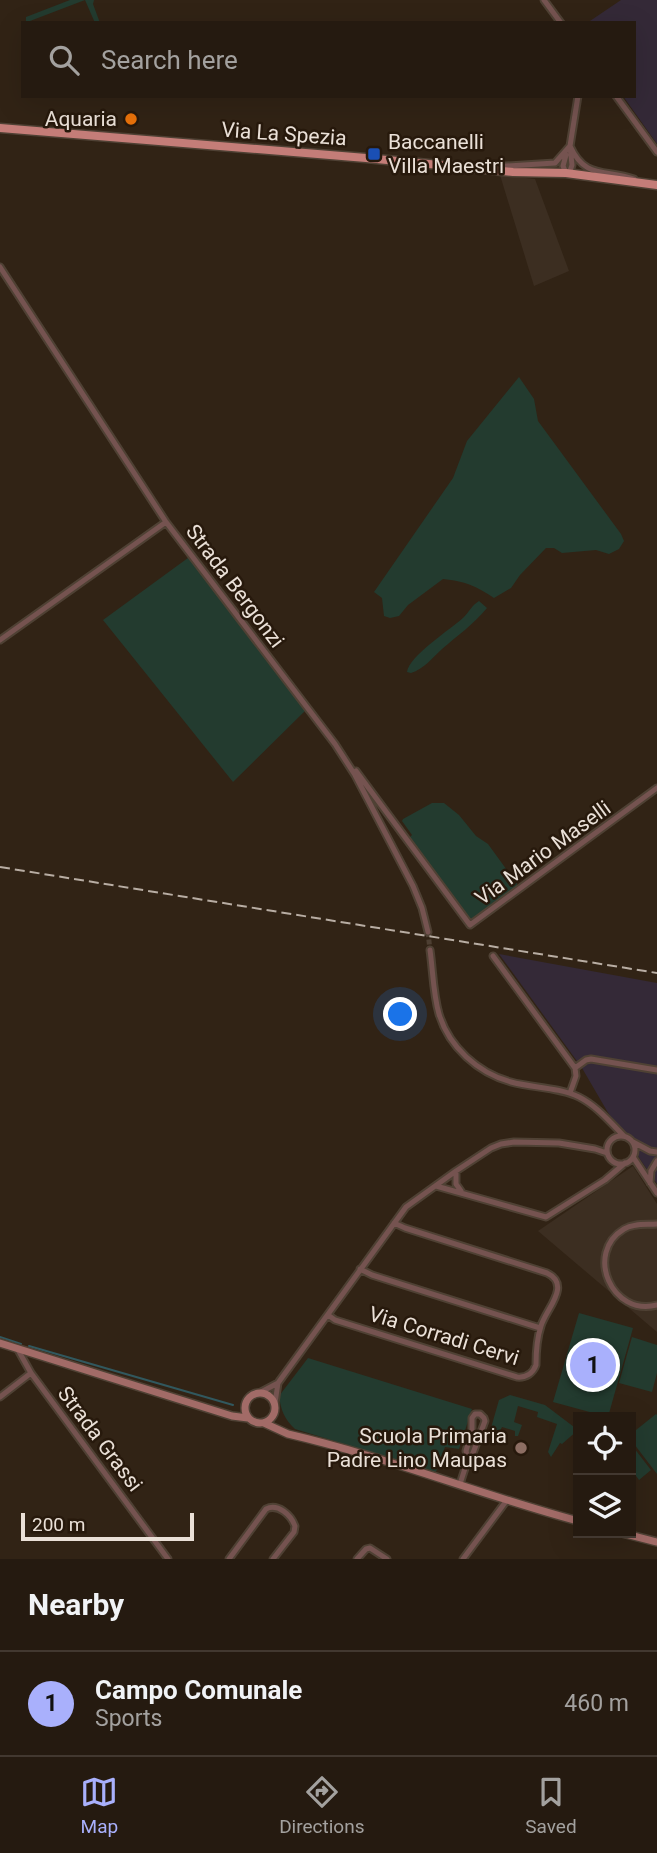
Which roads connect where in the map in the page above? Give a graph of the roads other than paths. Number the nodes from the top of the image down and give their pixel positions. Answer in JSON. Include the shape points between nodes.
{"nodes":[{"id":1,"x":544,"y":0,"type":"edge"},
{"id":2,"x":560,"y":21,"type":"edge"},
{"id":3,"x":578,"y":98,"type":"edge"},
{"id":4,"x":617,"y":98,"type":"edge"},
{"id":5,"x":0,"y":128,"type":"edge"},
{"id":6,"x":570,"y":146,"type":"junction"},
{"id":7,"x":657,"y":152,"type":"edge"},
{"id":8,"x":475,"y":168,"type":"junction"},
{"id":9,"x":566,"y":173,"type":"junction"},
{"id":10,"x":653,"y":184,"type":"edge"},
{"id":11,"x":0,"y":267,"type":"edge"},
{"id":12,"x":166,"y":522,"type":"junction"},
{"id":13,"x":0,"y":640,"type":"edge"},
{"id":14,"x":343,"y":755,"type":"junction"},
{"id":15,"x":657,"y":788,"type":"edge"},
{"id":16,"x":402,"y":835,"type":"junction"},
{"id":17,"x":388,"y":838,"type":"junction"},
{"id":18,"x":428,"y":932,"type":"tunnel mouth"},
{"id":19,"x":430,"y":950,"type":"tunnel mouth"},
{"id":20,"x":493,"y":956,"type":"dead end"},
{"id":21,"x":575,"y":1068,"type":"junction"},
{"id":22,"x":657,"y":1070,"type":"edge"},
{"id":23,"x":570,"y":1093,"type":"junction"},
{"id":24,"x":611,"y":1123,"type":"junction"},
{"id":25,"x":624,"y":1136,"type":"junction"},
{"id":26,"x":610,"y":1140,"type":"junction"},
{"id":27,"x":633,"y":1142,"type":"junction"},
{"id":28,"x":595,"y":1149,"type":"junction"},
{"id":29,"x":653,"y":1151,"type":"edge"},
{"id":30,"x":608,"y":1155,"type":"junction"},
{"id":31,"x":634,"y":1156,"type":"junction"},
{"id":32,"x":657,"y":1161,"type":"edge"},
{"id":33,"x":625,"y":1163,"type":"junction"},
{"id":34,"x":640,"y":1166,"type":"junction"},
{"id":35,"x":456,"y":1171,"type":"junction"},
{"id":36,"x":606,"y":1180,"type":"junction"},
{"id":37,"x":650,"y":1183,"type":"junction"},
{"id":38,"x":436,"y":1186,"type":"junction"},
{"id":39,"x":464,"y":1192,"type":"junction"},
{"id":40,"x":657,"y":1193,"type":"edge"},
{"id":41,"x":394,"y":1223,"type":"junction"},
{"id":42,"x":657,"y":1223,"type":"edge"},
{"id":43,"x":360,"y":1269,"type":"junction"},
{"id":44,"x":657,"y":1305,"type":"edge"},
{"id":45,"x":328,"y":1315,"type":"junction"},
{"id":46,"x":540,"y":1328,"type":"junction"},
{"id":47,"x":0,"y":1343,"type":"edge"},
{"id":48,"x":17,"y":1348,"type":"junction"},
{"id":49,"x":31,"y":1373,"type":"junction"},
{"id":50,"x":278,"y":1383,"type":"junction"},
{"id":51,"x":261,"y":1392,"type":"junction"},
{"id":52,"x":0,"y":1397,"type":"edge"},
{"id":53,"x":246,"y":1402,"type":"junction"},
{"id":54,"x":275,"y":1407,"type":"junction"},
{"id":55,"x":210,"y":1409,"type":"junction"},
{"id":56,"x":248,"y":1418,"type":"junction"},
{"id":57,"x":264,"y":1423,"type":"junction"},
{"id":58,"x":298,"y":1436,"type":"junction"},
{"id":59,"x":468,"y":1459,"type":"junction"},
{"id":60,"x":460,"y":1484,"type":"junction"},
{"id":61,"x":507,"y":1499,"type":"junction"},
{"id":62,"x":573,"y":1519,"type":"edge"},
{"id":63,"x":636,"y":1537,"type":"edge"},
{"id":64,"x":657,"y":1542,"type":"edge"},
{"id":65,"x":168,"y":1559,"type":"edge"},
{"id":66,"x":229,"y":1559,"type":"edge"},
{"id":67,"x":273,"y":1559,"type":"edge"},
{"id":68,"x":357,"y":1559,"type":"edge"},
{"id":69,"x":387,"y":1559,"type":"edge"},
{"id":70,"x":463,"y":1559,"type":"edge"}],
"edges":[{"from":1,"to":2,"type":"street"},
{"from":3,"to":6,"type":"street"},
{"from":4,"to":7,"type":"street"},
{"from":5,"to":8,"type":"main road","name":"Via La Spezia"},
{"from":6,"to":8,"type":"street","via":[[555,163]]},
{"from":6,"to":9,"type":"street","via":[[564,160]]},
{"from":6,"to":10,"type":"street","via":[[589,169]]},
{"from":8,"to":9,"type":"main road","name":"Via La Spezia"},
{"from":9,"to":10,"type":"main road","name":"Via La Spezia"},
{"from":11,"to":12,"type":"street","name":"Strada Bergonzi"},
{"from":12,"to":13,"type":"street"},
{"from":12,"to":14,"type":"street","name":"Strada Bergonzi"},
{"from":14,"to":16,"type":"street","name":"Via Mario Maselli"},
{"from":14,"to":17,"type":"street","name":"Strada Bergonzi"},
{"from":15,"to":16,"type":"street","name":"Via Mario Maselli","via":[[470,925]]},
{"from":16,"to":17,"type":"street"},
{"from":17,"to":18,"type":"street","name":"Strada Bergonzi","via":[[418,897]]},
{"from":19,"to":23,"type":"street","via":[[439,1013],[460,1050],[494,1076]]},
{"from":20,"to":21,"type":"street"},
{"from":21,"to":22,"type":"street","via":[[592,1059]]},
{"from":21,"to":23,"type":"street"},
{"from":23,"to":24,"type":"street"},
{"from":24,"to":25,"type":"street"},
{"from":24,"to":26,"type":"street"},
{"from":25,"to":26,"type":"street"},
{"from":25,"to":27,"type":"street"},
{"from":26,"to":28,"type":"street"},
{"from":26,"to":30,"type":"street"},
{"from":27,"to":29,"type":"street"},
{"from":27,"to":31,"type":"street"},
{"from":28,"to":30,"type":"street"},
{"from":28,"to":35,"type":"street","via":[[528,1141],[501,1144]]},
{"from":29,"to":31,"type":"street"},
{"from":30,"to":33,"type":"street"},
{"from":30,"to":36,"type":"street"},
{"from":31,"to":33,"type":"street"},
{"from":31,"to":34,"type":"street"},
{"from":32,"to":37,"type":"street","via":[[650,1171]]},
{"from":33,"to":34,"type":"street"},
{"from":33,"to":36,"type":"street"},
{"from":34,"to":37,"type":"street"},
{"from":35,"to":38,"type":"street"},
{"from":35,"to":39,"type":"street","via":[[456,1184]]},
{"from":36,"to":39,"type":"street","via":[[546,1217]]},
{"from":37,"to":40,"type":"street"},
{"from":38,"to":39,"type":"street"},
{"from":38,"to":41,"type":"street","via":[[406,1207]]},
{"from":41,"to":43,"type":"street"},
{"from":41,"to":46,"type":"street","name":"Via Corradi Cervi","via":[[552,1275],[559,1290]]},
{"from":42,"to":44,"type":"street","via":[[624,1229],[612,1241],[604,1260],[608,1281],[623,1299],[635,1306]]},
{"from":43,"to":45,"type":"street"},
{"from":43,"to":46,"type":"street"},
{"from":45,"to":46,"type":"street","name":"Via Corradi Cervi","via":[[521,1377],[535,1367]]},
{"from":45,"to":50,"type":"street"},
{"from":47,"to":48,"type":"street"},
{"from":48,"to":49,"type":"street","name":"Strada Grassi"},
{"from":48,"to":55,"type":"street"},
{"from":49,"to":52,"type":"street"},
{"from":49,"to":65,"type":"street","name":"Strada Grassi"},
{"from":50,"to":51,"type":"street"},
{"from":50,"to":54,"type":"street"},
{"from":51,"to":53,"type":"street"},
{"from":51,"to":54,"type":"street","via":[[270,1396]]},
{"from":53,"to":55,"type":"street","via":[[234,1412]]},
{"from":53,"to":56,"type":"street"},
{"from":54,"to":57,"type":"street"},
{"from":54,"to":58,"type":"street","via":[[281,1426]]},
{"from":55,"to":56,"type":"street"},
{"from":56,"to":57,"type":"street"},
{"from":57,"to":58,"type":"street"},
{"from":58,"to":60,"type":"street"},
{"from":59,"to":59,"type":"street","via":[[485,1421],[480,1414],[472,1418]]},
{"from":59,"to":60,"type":"street"},
{"from":60,"to":61,"type":"street"},
{"from":61,"to":62,"type":"street"},
{"from":61,"to":70,"type":"street"},
{"from":63,"to":64,"type":"street"},
{"from":66,"to":67,"type":"street","via":[[273,1506],[295,1526]]},
{"from":68,"to":69,"type":"street","via":[[370,1548]]}]}
